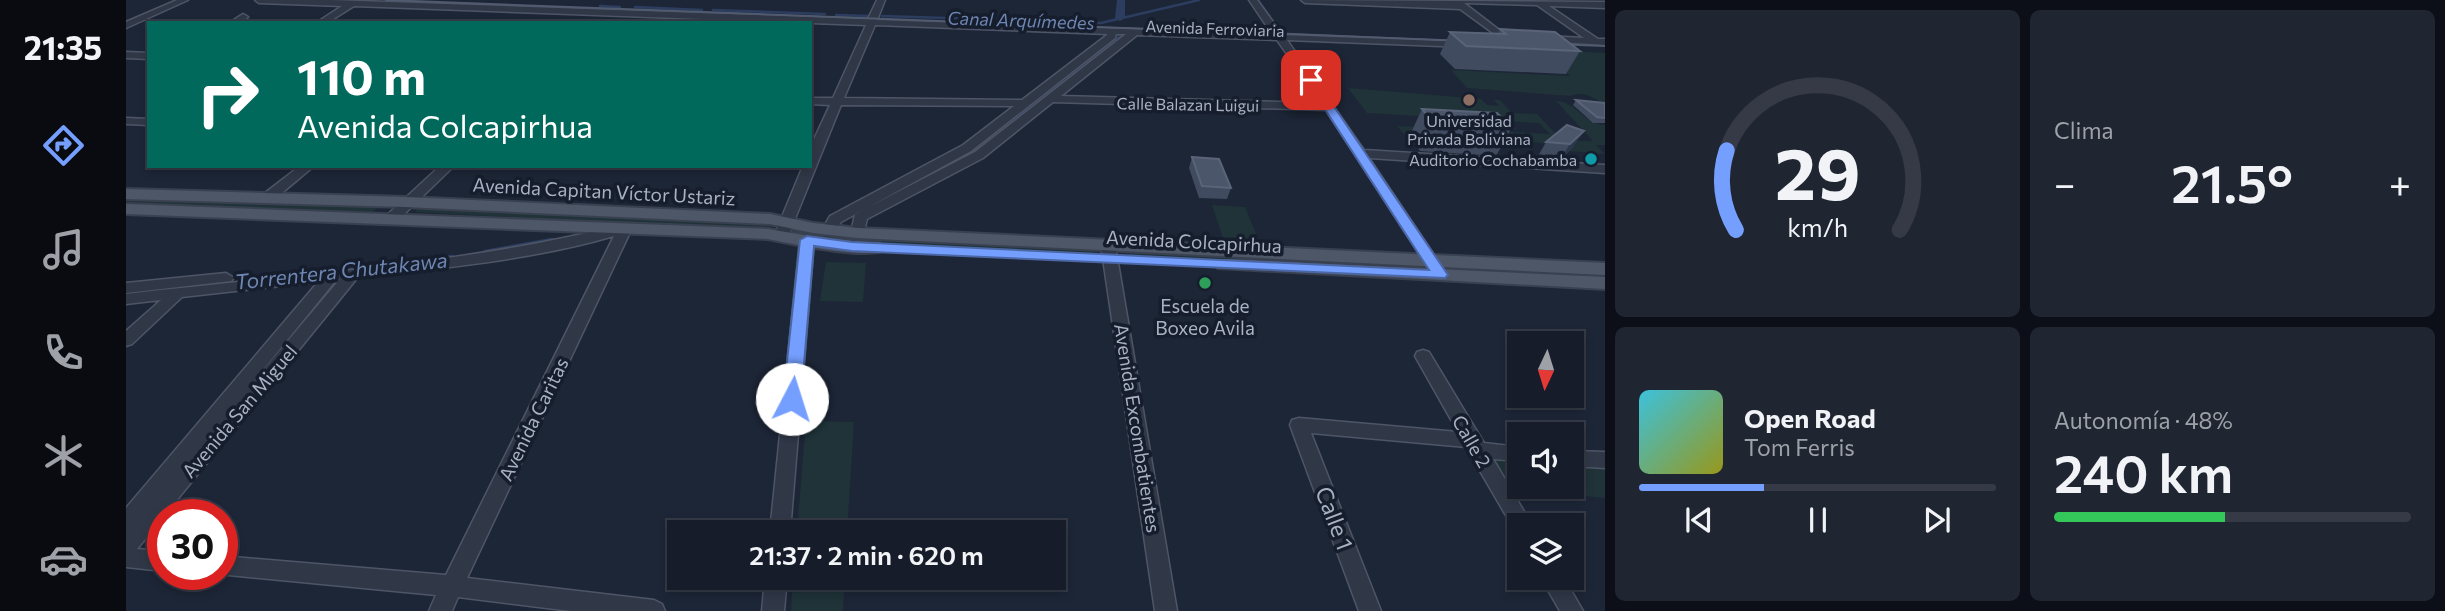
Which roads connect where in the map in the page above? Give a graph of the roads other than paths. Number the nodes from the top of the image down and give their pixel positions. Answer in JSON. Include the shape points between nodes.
{"nodes":[{"id":1,"x":184,"y":0,"type":"edge"},
{"id":2,"x":259,"y":0,"type":"edge"},
{"id":3,"x":432,"y":0,"type":"edge"},
{"id":4,"x":635,"y":0,"type":"edge"},
{"id":5,"x":881,"y":0,"type":"edge"},
{"id":6,"x":1253,"y":0,"type":"edge"},
{"id":7,"x":1305,"y":0,"type":"edge"},
{"id":8,"x":1536,"y":1,"type":"edge"},
{"id":9,"x":1458,"y":2,"type":"edge"},
{"id":10,"x":351,"y":3,"type":"junction"},
{"id":11,"x":521,"y":5,"type":"edge"},
{"id":12,"x":579,"y":5,"type":"dead end"},
{"id":13,"x":1605,"y":5,"type":"edge"},
{"id":14,"x":621,"y":13,"type":"junction"},
{"id":15,"x":243,"y":18,"type":"dead end"},
{"id":16,"x":874,"y":18,"type":"junction"},
{"id":17,"x":237,"y":21,"type":"edge"},
{"id":18,"x":323,"y":21,"type":"edge"},
{"id":19,"x":498,"y":21,"type":"edge"},
{"id":20,"x":612,"y":21,"type":"edge"},
{"id":21,"x":126,"y":25,"type":"edge"},
{"id":22,"x":1111,"y":31,"type":"junction"},
{"id":23,"x":1135,"y":32,"type":"junction"},
{"id":24,"x":1278,"y":34,"type":"junction"},
{"id":25,"x":1491,"y":37,"type":"edge"},
{"id":26,"x":1476,"y":41,"type":"edge"},
{"id":27,"x":1600,"y":41,"type":"edge"},
{"id":28,"x":1503,"y":42,"type":"junction"},
{"id":29,"x":1516,"y":42,"type":"edge"},
{"id":30,"x":1560,"y":48,"type":"edge"},
{"id":31,"x":126,"y":55,"type":"edge"},
{"id":32,"x":147,"y":56,"type":"edge"},
{"id":33,"x":1048,"y":99,"type":"junction"},
{"id":34,"x":812,"y":101,"type":"edge"},
{"id":35,"x":835,"y":102,"type":"junction"},
{"id":36,"x":1022,"y":103,"type":"junction"},
{"id":37,"x":1329,"y":107,"type":"junction"},
{"id":38,"x":126,"y":121,"type":"edge"},
{"id":39,"x":147,"y":122,"type":"edge"},
{"id":40,"x":1362,"y":155,"type":"junction"},
{"id":41,"x":812,"y":157,"type":"edge"},
{"id":42,"x":305,"y":168,"type":"edge"},
{"id":43,"x":446,"y":168,"type":"edge"},
{"id":44,"x":807,"y":168,"type":"edge"},
{"id":45,"x":1605,"y":169,"type":"edge"},
{"id":46,"x":126,"y":194,"type":"edge"},
{"id":47,"x":265,"y":198,"type":"junction"},
{"id":48,"x":406,"y":202,"type":"junction"},
{"id":49,"x":126,"y":209,"type":"edge"},
{"id":50,"x":392,"y":218,"type":"junction"},
{"id":51,"x":564,"y":225,"type":"junction"},
{"id":52,"x":625,"y":228,"type":"junction"},
{"id":53,"x":784,"y":229,"type":"junction"},
{"id":54,"x":829,"y":230,"type":"junction"},
{"id":55,"x":858,"y":233,"type":"junction"},
{"id":56,"x":807,"y":240,"type":"junction"},
{"id":57,"x":1110,"y":251,"type":"junction"},
{"id":58,"x":1435,"y":267,"type":"junction"},
{"id":59,"x":1605,"y":269,"type":"edge"},
{"id":60,"x":352,"y":275,"type":"junction"},
{"id":61,"x":330,"y":277,"type":"junction"},
{"id":62,"x":1605,"y":283,"type":"edge"},
{"id":63,"x":126,"y":288,"type":"edge"},
{"id":64,"x":177,"y":294,"type":"junction"},
{"id":65,"x":126,"y":299,"type":"edge"},
{"id":66,"x":126,"y":340,"type":"edge"},
{"id":67,"x":1423,"y":356,"type":"dead end"},
{"id":68,"x":1475,"y":445,"type":"junction"},
{"id":69,"x":1507,"y":452,"type":"edge"},
{"id":70,"x":1584,"y":459,"type":"edge"},
{"id":71,"x":1605,"y":460,"type":"edge"},
{"id":72,"x":1515,"y":513,"type":"edge"},
{"id":73,"x":781,"y":520,"type":"edge"},
{"id":74,"x":126,"y":523,"type":"edge"},
{"id":75,"x":126,"y":547,"type":"edge"},
{"id":76,"x":126,"y":558,"type":"edge"},
{"id":77,"x":147,"y":560,"type":"edge"},
{"id":78,"x":238,"y":567,"type":"edge"},
{"id":79,"x":453,"y":586,"type":"junction"},
{"id":80,"x":775,"y":590,"type":"edge"},
{"id":81,"x":1559,"y":590,"type":"edge"},
{"id":82,"x":440,"y":611,"type":"edge"},
{"id":83,"x":654,"y":611,"type":"edge"},
{"id":84,"x":773,"y":611,"type":"edge"},
{"id":85,"x":1166,"y":611,"type":"edge"},
{"id":86,"x":1370,"y":611,"type":"edge"},
{"id":87,"x":1572,"y":611,"type":"edge"}],
"edges":[{"from":1,"to":21,"type":"street"},
{"from":2,"to":10,"type":"street"},
{"from":3,"to":11,"type":"street"},
{"from":4,"to":14,"type":"street"},
{"from":5,"to":16,"type":"street"},
{"from":6,"to":24,"type":"street"},
{"from":7,"to":9,"type":"street"},
{"from":8,"to":9,"type":"street"},
{"from":8,"to":13,"type":"street"},
{"from":8,"to":27,"type":"street"},
{"from":9,"to":28,"type":"street"},
{"from":10,"to":11,"type":"street"},
{"from":10,"to":18,"type":"street"},
{"from":11,"to":12,"type":"street"},
{"from":11,"to":14,"type":"street","name":"Avenida Ferroviaria"},
{"from":11,"to":19,"type":"street"},
{"from":14,"to":16,"type":"street","name":"Avenida Ferroviaria"},
{"from":14,"to":20,"type":"street"},
{"from":15,"to":17,"type":"street"},
{"from":16,"to":22,"type":"street","name":"Avenida Ferroviaria"},
{"from":16,"to":35,"type":"street"},
{"from":22,"to":23,"type":"street","name":"Avenida Ferroviaria"},
{"from":22,"to":36,"type":"street","via":[[1112,36]]},
{"from":23,"to":24,"type":"street","name":"Avenida Ferroviaria"},
{"from":23,"to":33,"type":"street"},
{"from":24,"to":26,"type":"street","name":"Avenida Ferroviaria"},
{"from":24,"to":37,"type":"street"},
{"from":25,"to":28,"type":"street"},
{"from":27,"to":30,"type":"street","via":[[1534,43]]},
{"from":28,"to":29,"type":"street"},
{"from":31,"to":32,"type":"street"},
{"from":33,"to":37,"type":"street","name":"Calle Balazan Luigui"},
{"from":33,"to":55,"type":"street","via":[[979,155],[860,217]]},
{"from":34,"to":35,"type":"street"},
{"from":35,"to":36,"type":"street"},
{"from":35,"to":41,"type":"street"},
{"from":36,"to":54,"type":"street","via":[[967,148],[835,219]]},
{"from":37,"to":40,"type":"street"},
{"from":38,"to":39,"type":"street"},
{"from":40,"to":45,"type":"street"},
{"from":40,"to":58,"type":"street"},
{"from":42,"to":47,"type":"street"},
{"from":43,"to":48,"type":"street"},
{"from":44,"to":53,"type":"street"},
{"from":46,"to":47,"type":"main road","name":"Avenida Capitan Víctor Ustariz"},
{"from":47,"to":48,"type":"main road","name":"Avenida Capitan Víctor Ustariz"},
{"from":48,"to":50,"type":"street"},
{"from":48,"to":53,"type":"main road","name":"Avenida Capitan Víctor Ustariz"},
{"from":49,"to":50,"type":"main road","name":"Avenida Capitan Víctor Ustariz"},
{"from":50,"to":51,"type":"main road","name":"Avenida Capitan Víctor Ustariz"},
{"from":51,"to":52,"type":"main road","name":"Avenida Capitan Víctor Ustariz"},
{"from":51,"to":63,"type":"street","via":[[547,237],[465,251]]},
{"from":52,"to":53,"type":"main road","name":"Avenida Capitan Víctor Ustariz"},
{"from":52,"to":60,"type":"street","via":[[461,261]]},
{"from":52,"to":79,"type":"street","name":"Avenida Caritas"},
{"from":53,"to":54,"type":"main road","name":"Avenida Colcapirhua"},
{"from":53,"to":56,"type":"main road","name":"Avenida Colcapirhua"},
{"from":54,"to":55,"type":"main road","name":"Avenida Colcapirhua"},
{"from":55,"to":57,"type":"main road","name":"Avenida Colcapirhua"},
{"from":56,"to":57,"type":"main road","name":"Avenida Colcapirhua","via":[[852,246]]},
{"from":56,"to":73,"type":"street"},
{"from":57,"to":58,"type":"main road","name":"Avenida Colcapirhua"},
{"from":57,"to":85,"type":"street","name":"Avenida Excombatientes"},
{"from":58,"to":59,"type":"main road","name":"Avenida Colcapirhua"},
{"from":58,"to":62,"type":"main road","name":"Avenida Colcapirhua"},
{"from":60,"to":61,"type":"street"},
{"from":60,"to":75,"type":"street","name":"Avenida San Miguel"},
{"from":61,"to":64,"type":"street"},
{"from":61,"to":74,"type":"street","name":"Avenida San Miguel"},
{"from":64,"to":65,"type":"street"},
{"from":64,"to":66,"type":"street"},
{"from":67,"to":68,"type":"street","name":"Calle 2"},
{"from":68,"to":69,"type":"street"},
{"from":68,"to":72,"type":"street","name":"Calle 2"},
{"from":68,"to":86,"type":"street","name":"Calle 1","via":[[1299,425]]},
{"from":70,"to":71,"type":"street"},
{"from":76,"to":77,"type":"street"},
{"from":78,"to":79,"type":"street"},
{"from":79,"to":82,"type":"street","name":"Avenida Caritas"},
{"from":79,"to":83,"type":"street"},
{"from":80,"to":84,"type":"street"},
{"from":81,"to":87,"type":"street"}]}
